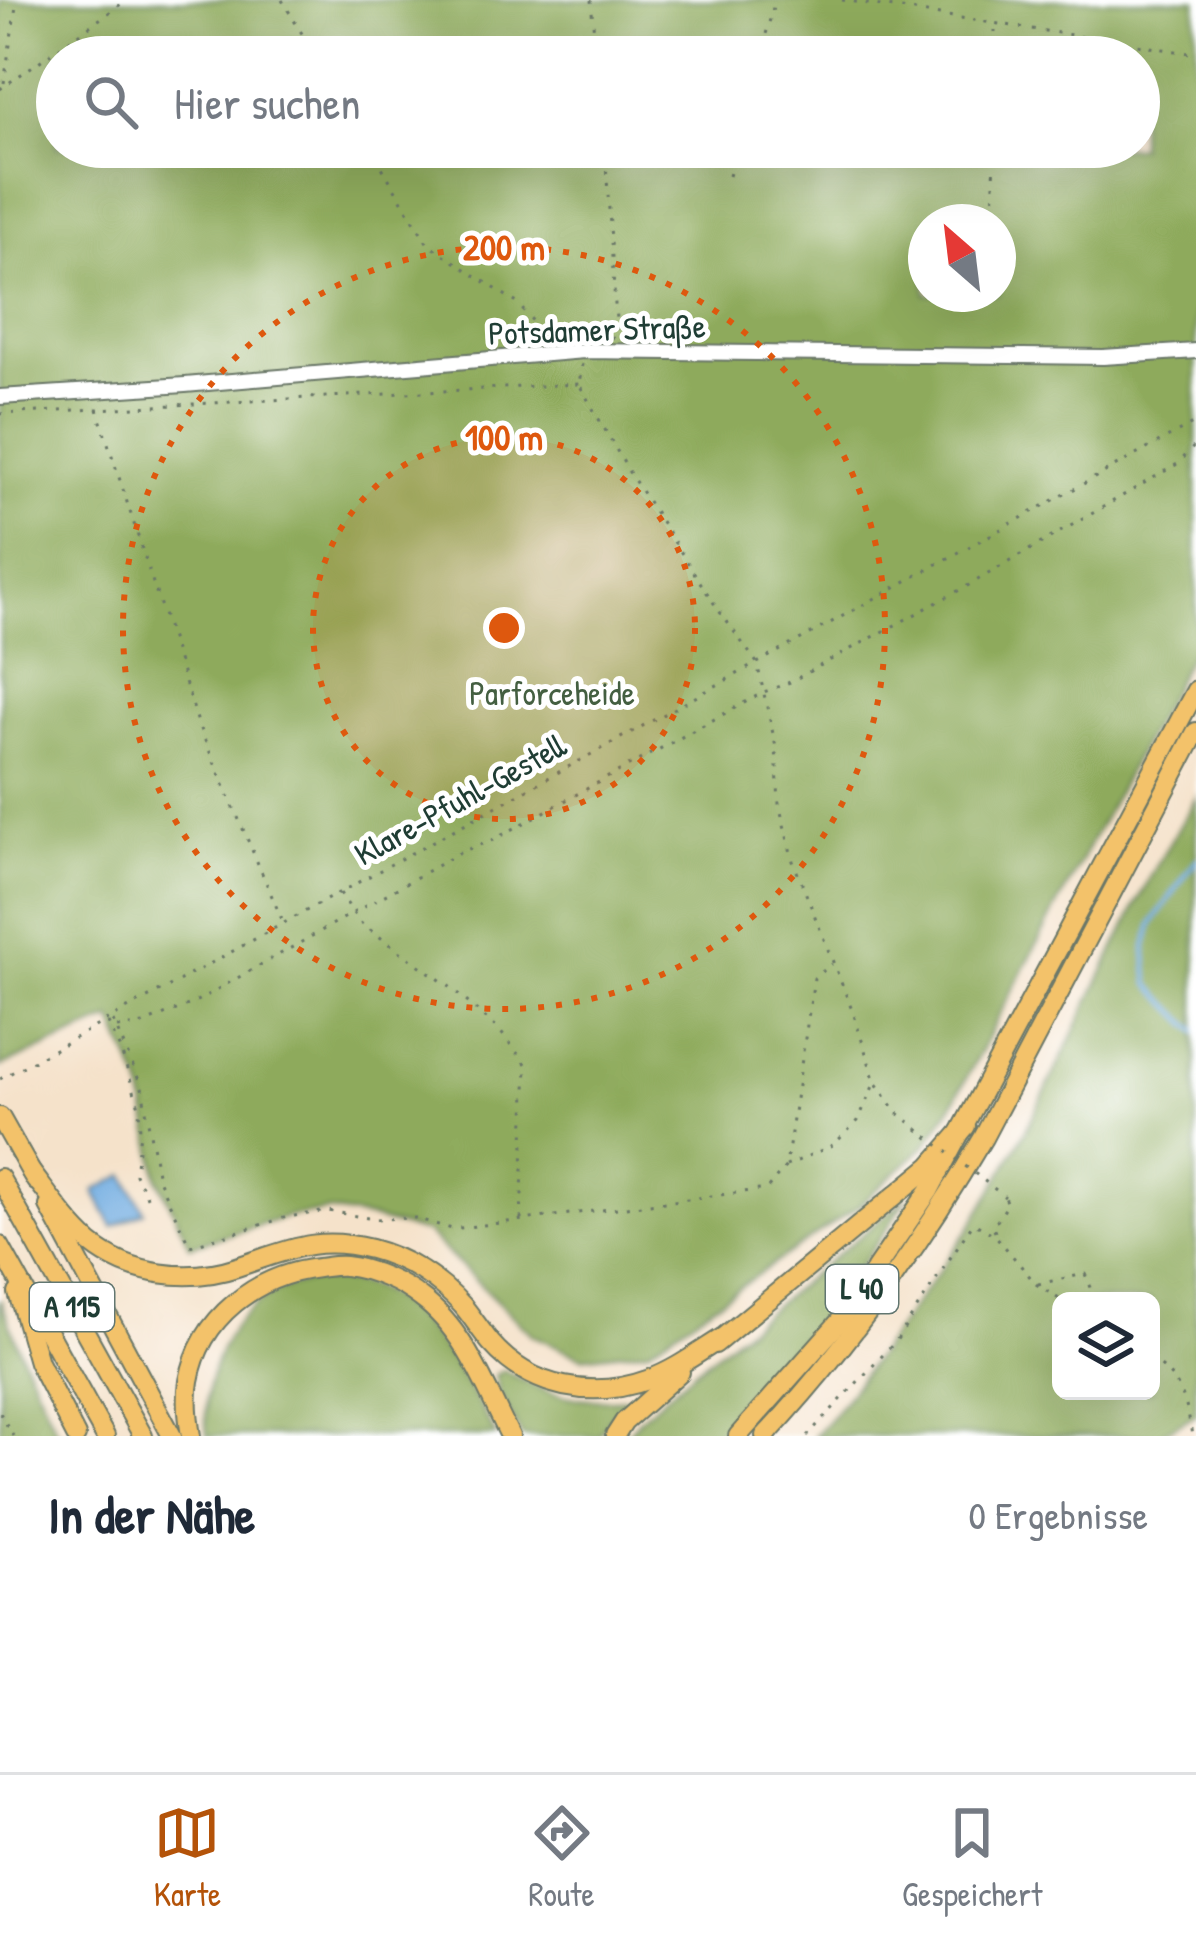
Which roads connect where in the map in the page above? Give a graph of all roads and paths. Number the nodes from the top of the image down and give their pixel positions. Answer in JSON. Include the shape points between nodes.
{"nodes":[{"id":1,"x":17,"y":0,"type":"edge"},
{"id":2,"x":127,"y":0,"type":"edge"},
{"id":3,"x":282,"y":0,"type":"edge"},
{"id":4,"x":591,"y":0,"type":"edge"},
{"id":5,"x":775,"y":0,"type":"edge"},
{"id":6,"x":842,"y":0,"type":"edge"},
{"id":7,"x":995,"y":24,"type":"junction"},
{"id":8,"x":75,"y":36,"type":"edge"},
{"id":9,"x":303,"y":36,"type":"edge"},
{"id":10,"x":594,"y":36,"type":"edge"},
{"id":11,"x":766,"y":36,"type":"edge"},
{"id":12,"x":995,"y":36,"type":"edge"},
{"id":13,"x":1075,"y":36,"type":"edge"},
{"id":14,"x":1160,"y":49,"type":"edge"},
{"id":15,"x":1196,"y":54,"type":"edge"},
{"id":16,"x":36,"y":64,"type":"edge"},
{"id":17,"x":1,"y":88,"type":"edge"},
{"id":18,"x":383,"y":168,"type":"edge"},
{"id":19,"x":606,"y":168,"type":"edge"},
{"id":20,"x":731,"y":168,"type":"edge"},
{"id":21,"x":994,"y":168,"type":"edge"},
{"id":22,"x":729,"y":176,"type":"dead end"},
{"id":23,"x":993,"y":204,"type":"edge"},
{"id":24,"x":617,"y":336,"type":"dead end"},
{"id":25,"x":550,"y":341,"type":"dead end"},
{"id":26,"x":584,"y":351,"type":"junction"},
{"id":27,"x":1196,"y":351,"type":"edge"},
{"id":28,"x":579,"y":384,"type":"junction"},
{"id":29,"x":0,"y":398,"type":"edge"},
{"id":30,"x":97,"y":409,"type":"junction"},
{"id":31,"x":0,"y":414,"type":"edge"},
{"id":32,"x":1196,"y":422,"type":"edge"},
{"id":33,"x":1196,"y":444,"type":"edge"},
{"id":34,"x":757,"y":663,"type":"junction"},
{"id":35,"x":1196,"y":690,"type":"edge"},
{"id":36,"x":764,"y":692,"type":"junction"},
{"id":37,"x":1196,"y":732,"type":"edge"},
{"id":38,"x":340,"y":893,"type":"junction"},
{"id":39,"x":355,"y":913,"type":"junction"},
{"id":40,"x":284,"y":924,"type":"junction"},
{"id":41,"x":834,"y":963,"type":"junction"},
{"id":42,"x":110,"y":1020,"type":"junction"},
{"id":43,"x":117,"y":1028,"type":"junction"},
{"id":44,"x":0,"y":1079,"type":"edge"},
{"id":45,"x":875,"y":1082,"type":"junction"},
{"id":46,"x":0,"y":1117,"type":"edge"},
{"id":47,"x":966,"y":1126,"type":"junction"},
{"id":48,"x":786,"y":1166,"type":"junction"},
{"id":49,"x":31,"y":1172,"type":"junction"},
{"id":50,"x":0,"y":1178,"type":"edge"},
{"id":51,"x":151,"y":1204,"type":"dead end"},
{"id":52,"x":521,"y":1220,"type":"junction"},
{"id":53,"x":995,"y":1235,"type":"junction"},
{"id":54,"x":0,"y":1246,"type":"edge"},
{"id":55,"x":13,"y":1270,"type":"junction"},
{"id":56,"x":1036,"y":1284,"type":"junction"},
{"id":57,"x":1092,"y":1292,"type":"edge"},
{"id":58,"x":1052,"y":1294,"type":"edge"},
{"id":59,"x":722,"y":1338,"type":"junction"},
{"id":60,"x":1160,"y":1365,"type":"edge"},
{"id":61,"x":0,"y":1413,"type":"edge"},
{"id":62,"x":767,"y":1435,"type":"edge"},
{"id":63,"x":13,"y":1436,"type":"edge"},
{"id":64,"x":76,"y":1436,"type":"edge"},
{"id":65,"x":105,"y":1436,"type":"edge"},
{"id":66,"x":143,"y":1436,"type":"edge"},
{"id":67,"x":172,"y":1436,"type":"edge"},
{"id":68,"x":191,"y":1436,"type":"edge"},
{"id":69,"x":510,"y":1436,"type":"edge"},
{"id":70,"x":615,"y":1436,"type":"edge"},
{"id":71,"x":738,"y":1436,"type":"edge"},
{"id":72,"x":807,"y":1436,"type":"edge"},
{"id":73,"x":1192,"y":1436,"type":"edge"}],
"edges":[{"from":1,"to":17,"type":"path"},
{"from":2,"to":8,"type":"path"},
{"from":3,"to":9,"type":"path"},
{"from":4,"to":10,"type":"path"},
{"from":5,"to":11,"type":"path"},
{"from":6,"to":7,"type":"path"},
{"from":7,"to":12,"type":"path"},
{"from":7,"to":13,"type":"path"},
{"from":14,"to":15,"type":"path"},
{"from":16,"to":17,"type":"path"},
{"from":18,"to":25,"type":"path","via":[[428,244],[517,303]]},
{"from":19,"to":24,"type":"path"},
{"from":20,"to":22,"type":"path"},
{"from":21,"to":23,"type":"path"},
{"from":26,"to":27,"type":"street","name":"Potsdamer Straße"},
{"from":26,"to":28,"type":"path"},
{"from":26,"to":29,"type":"street","name":"Potsdamer Straße"},
{"from":28,"to":30,"type":"path"},
{"from":28,"to":34,"type":"path"},
{"from":30,"to":31,"type":"path"},
{"from":30,"to":40,"type":"path","via":[[200,729]]},
{"from":32,"to":34,"type":"path","name":"Klare-Pfuhl-Gestell"},
{"from":33,"to":36,"type":"path","via":[[1179,464],[969,585]]},
{"from":34,"to":36,"type":"path"},
{"from":34,"to":38,"type":"path","name":"Klare-Pfuhl-Gestell"},
{"from":35,"to":47,"type":"highway","number":"L 40"},
{"from":36,"to":39,"type":"path"},
{"from":36,"to":41,"type":"path","via":[[793,861]]},
{"from":37,"to":62,"type":"highway","number":"L 40","via":[[948,1198],[860,1327]]},
{"from":38,"to":39,"type":"path"},
{"from":38,"to":40,"type":"path","name":"Klare-Pfuhl-Gestell"},
{"from":39,"to":43,"type":"path","via":[[193,1003]]},
{"from":39,"to":52,"type":"path","via":[[499,1030],[527,1065]]},
{"from":40,"to":42,"type":"path","name":"Klare-Pfuhl-Gestell"},
{"from":41,"to":45,"type":"path"},
{"from":41,"to":48,"type":"path","via":[[814,978]]},
{"from":42,"to":43,"type":"path"},
{"from":42,"to":44,"type":"path","name":"Klare-Pfuhl-Gestell"},
{"from":42,"to":51,"type":"path","via":[[139,1106],[135,1174]]},
{"from":43,"to":52,"type":"path","via":[[142,1088],[158,1180],[190,1246],[328,1211],[452,1229]]},
{"from":45,"to":48,"type":"path","via":[[858,1121],[833,1145]]},
{"from":45,"to":53,"type":"path","bridge":true,"via":[[898,1113],[1005,1197]]},
{"from":46,"to":49,"type":"highway"},
{"from":47,"to":59,"type":"highway","via":[[931,1166]]},
{"from":47,"to":71,"type":"highway","number":"L 40","via":[[840,1321]]},
{"from":48,"to":52,"type":"path","via":[[767,1189]]},
{"from":49,"to":59,"type":"highway","via":[[89,1242],[155,1273],[194,1276],[307,1244],[357,1246],[409,1263],[444,1286],[512,1365],[578,1390],[653,1378]]},
{"from":49,"to":67,"type":"highway"},
{"from":50,"to":66,"type":"highway","number":"A 115"},
{"from":53,"to":56,"type":"path"},
{"from":53,"to":72,"type":"path","via":[[973,1223],[896,1341]]},
{"from":54,"to":55,"type":"highway","number":"A 115"},
{"from":55,"to":64,"type":"highway","via":[[38,1361]]},
{"from":55,"to":65,"type":"highway","number":"A 115"},
{"from":56,"to":57,"type":"path","via":[[1085,1274]]},
{"from":56,"to":58,"type":"path"},
{"from":59,"to":70,"type":"highway"},
{"from":60,"to":73,"type":"path","via":[[1186,1399]]},
{"from":61,"to":63,"type":"path"},
{"from":68,"to":69,"type":"highway","via":[[189,1378],[218,1319],[269,1279],[342,1265],[396,1282],[444,1318]]}]}
